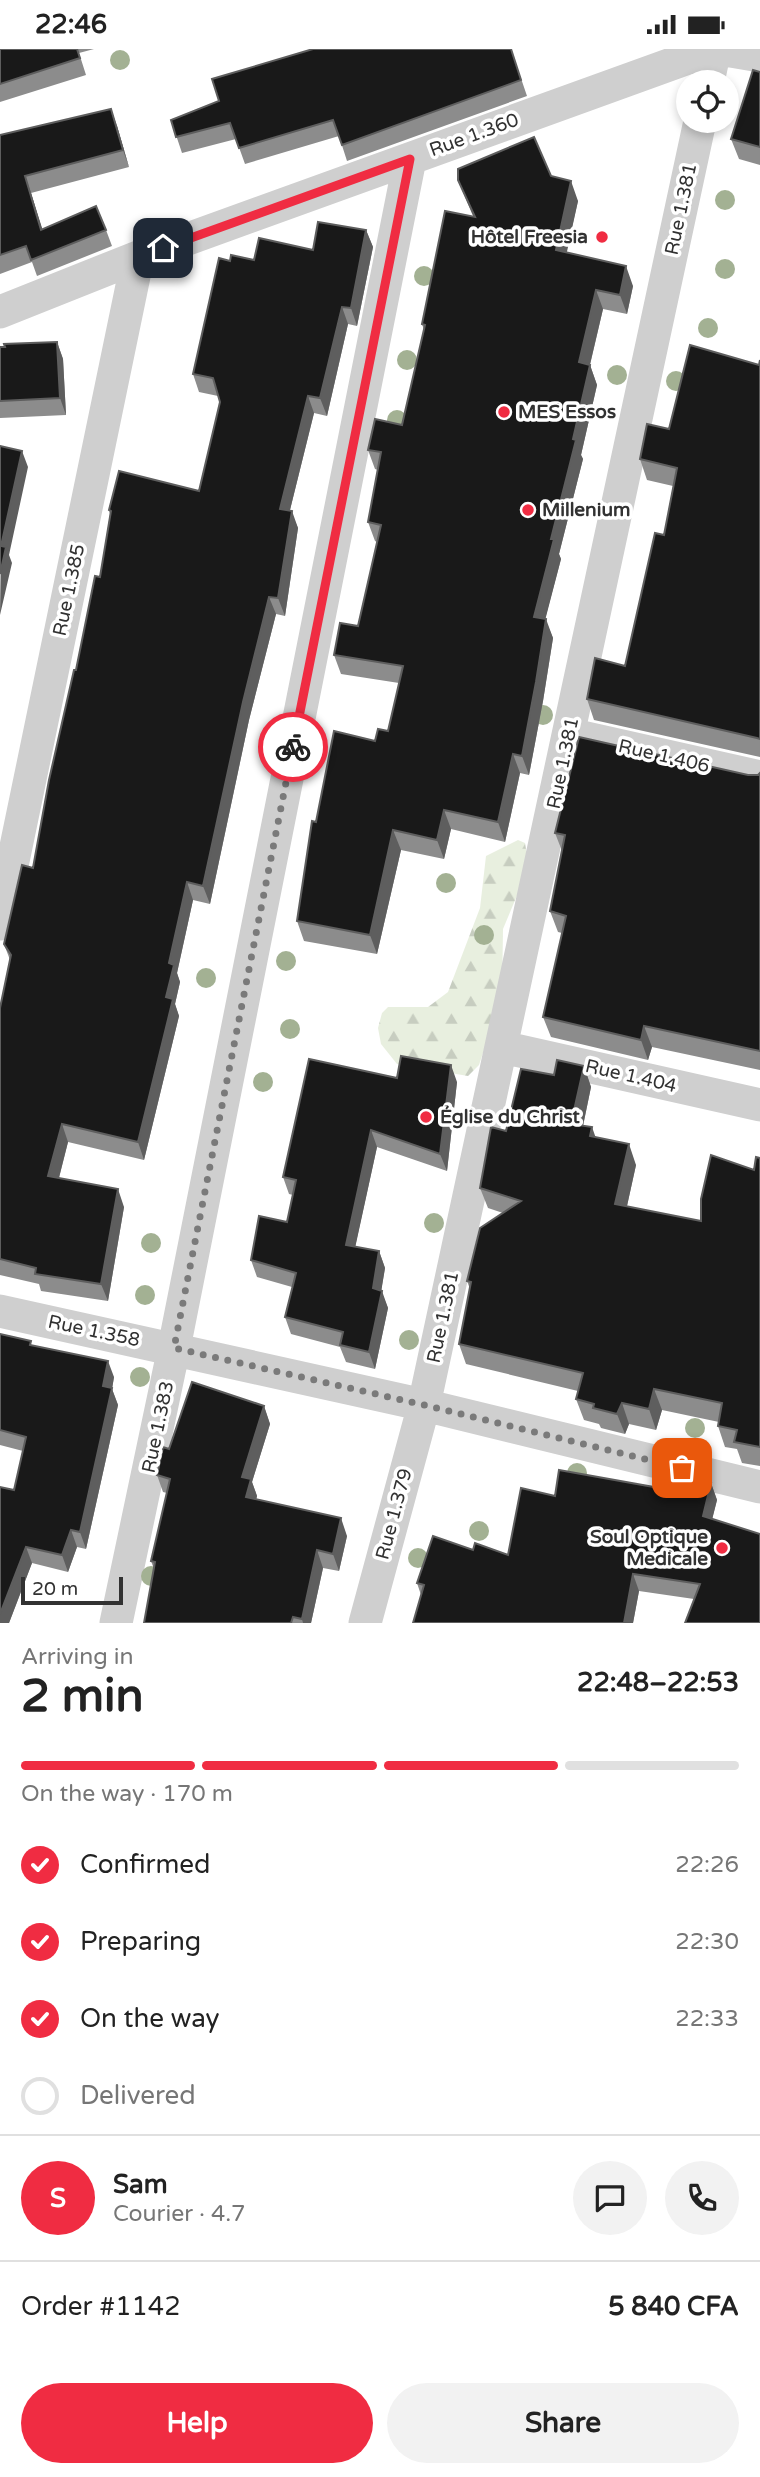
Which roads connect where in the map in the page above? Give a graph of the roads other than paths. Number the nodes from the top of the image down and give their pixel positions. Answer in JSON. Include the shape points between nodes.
{"nodes":[{"id":1,"x":716,"y":49,"type":"edge"},
{"id":2,"x":760,"y":56,"type":"edge"},
{"id":3,"x":711,"y":70,"type":"edge"},
{"id":4,"x":697,"y":133,"type":"edge"},
{"id":5,"x":410,"y":159,"type":"junction"},
{"id":6,"x":138,"y":257,"type":"junction"},
{"id":7,"x":0,"y":312,"type":"edge"},
{"id":8,"x":569,"y":734,"type":"junction"},
{"id":9,"x":760,"y":777,"type":"edge"},
{"id":10,"x":0,"y":924,"type":"edge"},
{"id":11,"x":502,"y":1047,"type":"junction"},
{"id":12,"x":760,"y":1105,"type":"edge"},
{"id":13,"x":0,"y":1311,"type":"edge"},
{"id":14,"x":174,"y":1348,"type":"junction"},
{"id":15,"x":424,"y":1405,"type":"junction"},
{"id":16,"x":760,"y":1487,"type":"edge"},
{"id":17,"x":116,"y":1623,"type":"edge"},
{"id":18,"x":365,"y":1623,"type":"edge"}],
"edges":[{"from":1,"to":2,"type":"street","name":"Rue 1.360"},
{"from":1,"to":3,"type":"street"},
{"from":1,"to":5,"type":"street","name":"Rue 1.360"},
{"from":4,"to":8,"type":"street","name":"Rue 1.381"},
{"from":5,"to":6,"type":"street","name":"Rue 1.360"},
{"from":5,"to":14,"type":"street","name":"Rue 1.383"},
{"from":6,"to":7,"type":"street","name":"Rue 1.360"},
{"from":6,"to":10,"type":"street","name":"Rue 1.385"},
{"from":8,"to":9,"type":"street","name":"Rue 1.406"},
{"from":8,"to":11,"type":"street","name":"Rue 1.381"},
{"from":11,"to":12,"type":"street","name":"Rue 1.404"},
{"from":11,"to":15,"type":"street","name":"Rue 1.381"},
{"from":13,"to":14,"type":"street","name":"Rue 1.358"},
{"from":14,"to":15,"type":"street","name":"Rue 1.358"},
{"from":14,"to":17,"type":"street","name":"Rue 1.383"},
{"from":15,"to":16,"type":"street","name":"Rue 1.358"},
{"from":15,"to":18,"type":"street","name":"Rue 1.379"}]}
